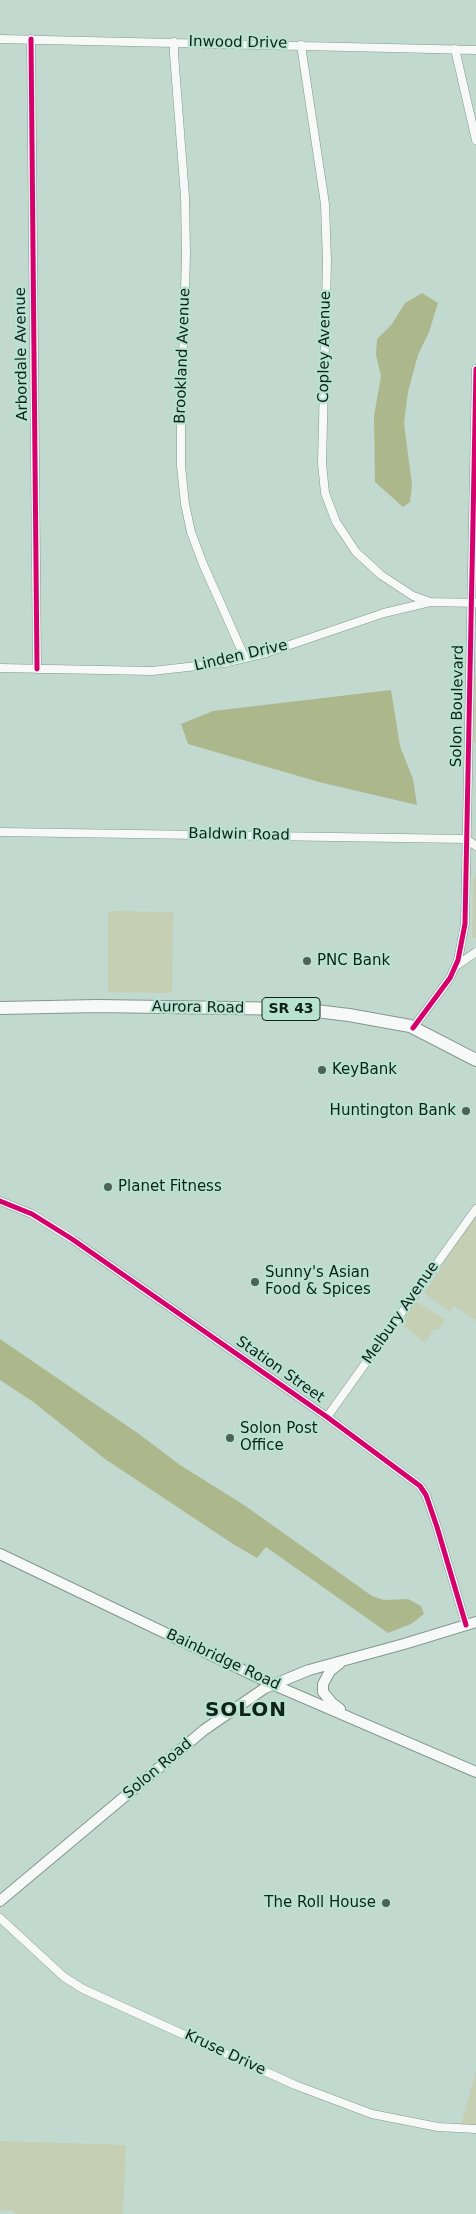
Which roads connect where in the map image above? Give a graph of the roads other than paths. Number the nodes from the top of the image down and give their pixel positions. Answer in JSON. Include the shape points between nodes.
{"nodes":[{"id":1,"x":0,"y":39,"type":"edge"},
{"id":2,"x":31,"y":39,"type":"junction"},
{"id":3,"x":174,"y":42,"type":"junction"},
{"id":4,"x":301,"y":45,"type":"junction"},
{"id":5,"x":455,"y":49,"type":"junction"},
{"id":6,"x":476,"y":50,"type":"edge"},
{"id":7,"x":476,"y":140,"type":"edge"},
{"id":8,"x":476,"y":369,"type":"edge"},
{"id":9,"x":430,"y":602,"type":"junction"},
{"id":10,"x":474,"y":603,"type":"edge"},
{"id":11,"x":245,"y":658,"type":"junction"},
{"id":12,"x":0,"y":668,"type":"edge"},
{"id":13,"x":37,"y":669,"type":"junction"},
{"id":14,"x":0,"y":832,"type":"edge"},
{"id":15,"x":466,"y":839,"type":"junction"},
{"id":16,"x":476,"y":846,"type":"edge"},
{"id":17,"x":476,"y":952,"type":"edge"},
{"id":18,"x":455,"y":967,"type":"junction"},
{"id":19,"x":0,"y":1008,"type":"edge"},
{"id":20,"x":413,"y":1028,"type":"junction"},
{"id":21,"x":476,"y":1060,"type":"edge"},
{"id":22,"x":0,"y":1201,"type":"edge"},
{"id":23,"x":476,"y":1209,"type":"edge"},
{"id":24,"x":327,"y":1417,"type":"junction"},
{"id":25,"x":0,"y":1554,"type":"edge"},
{"id":26,"x":471,"y":1623,"type":"edge"},
{"id":27,"x":343,"y":1661,"type":"junction"},
{"id":28,"x":274,"y":1685,"type":"junction"},
{"id":29,"x":351,"y":1718,"type":"junction"},
{"id":30,"x":476,"y":1772,"type":"edge"},
{"id":31,"x":0,"y":1901,"type":"edge"},
{"id":32,"x":0,"y":1918,"type":"edge"},
{"id":33,"x":476,"y":2130,"type":"edge"}],
"edges":[{"from":1,"to":2,"type":"street","name":"Inwood Drive"},
{"from":2,"to":3,"type":"street","name":"Inwood Drive"},
{"from":2,"to":13,"type":"street","name":"Arbordale Avenue"},
{"from":3,"to":4,"type":"street","name":"Inwood Drive"},
{"from":3,"to":11,"type":"street","name":"Brookland Avenue","via":[[185,197],[181,466],[185,504],[203,564]]},
{"from":4,"to":5,"type":"street","name":"Inwood Drive"},
{"from":4,"to":9,"type":"street","name":"Copley Avenue","via":[[325,204],[327,262],[322,464],[326,493],[336,522],[356,552],[381,575]]},
{"from":5,"to":6,"type":"street","name":"Inwood Drive"},
{"from":5,"to":7,"type":"street"},
{"from":8,"to":10,"type":"street","name":"Solon Boulevard"},
{"from":9,"to":10,"type":"street","name":"Linden Drive"},
{"from":9,"to":11,"type":"street","name":"Linden Drive","via":[[384,613]]},
{"from":10,"to":15,"type":"street","name":"Solon Boulevard"},
{"from":11,"to":13,"type":"street","name":"Linden Drive","via":[[190,668]]},
{"from":12,"to":13,"type":"street","name":"Linden Drive"},
{"from":14,"to":15,"type":"street","name":"Baldwin Road"},
{"from":15,"to":16,"type":"street"},
{"from":15,"to":18,"type":"street","name":"Solon Boulevard","via":[[465,924]]},
{"from":17,"to":18,"type":"street"},
{"from":18,"to":20,"type":"street","name":"Solon Boulevard","via":[[440,994]]},
{"from":19,"to":20,"type":"main road","name":"Aurora Road","number":"SR 43","via":[[299,1009],[360,1016]]},
{"from":20,"to":21,"type":"main road","name":"Aurora Road","number":"SR 43"},
{"from":22,"to":24,"type":"street","name":"Station Street","via":[[32,1214],[72,1239]]},
{"from":23,"to":24,"type":"street","name":"Melbury Avenue"},
{"from":24,"to":26,"type":"street","name":"Station Street","via":[[423,1491]]},
{"from":25,"to":28,"type":"street","name":"Bainbridge Road"},
{"from":26,"to":27,"type":"street","name":"Solon Road"},
{"from":27,"to":28,"type":"street","name":"Solon Road","via":[[309,1670]]},
{"from":27,"to":29,"type":"street","via":[[323,1681],[323,1692]]},
{"from":28,"to":29,"type":"street","name":"Bainbridge Road"},
{"from":28,"to":31,"type":"street","name":"Solon Road","via":[[204,1730]]},
{"from":29,"to":30,"type":"street","name":"Bainbridge Road"},
{"from":32,"to":33,"type":"street","name":"Kruse Drive","via":[[64,1977],[83,1989],[295,2085],[372,2114],[438,2127]]}]}
